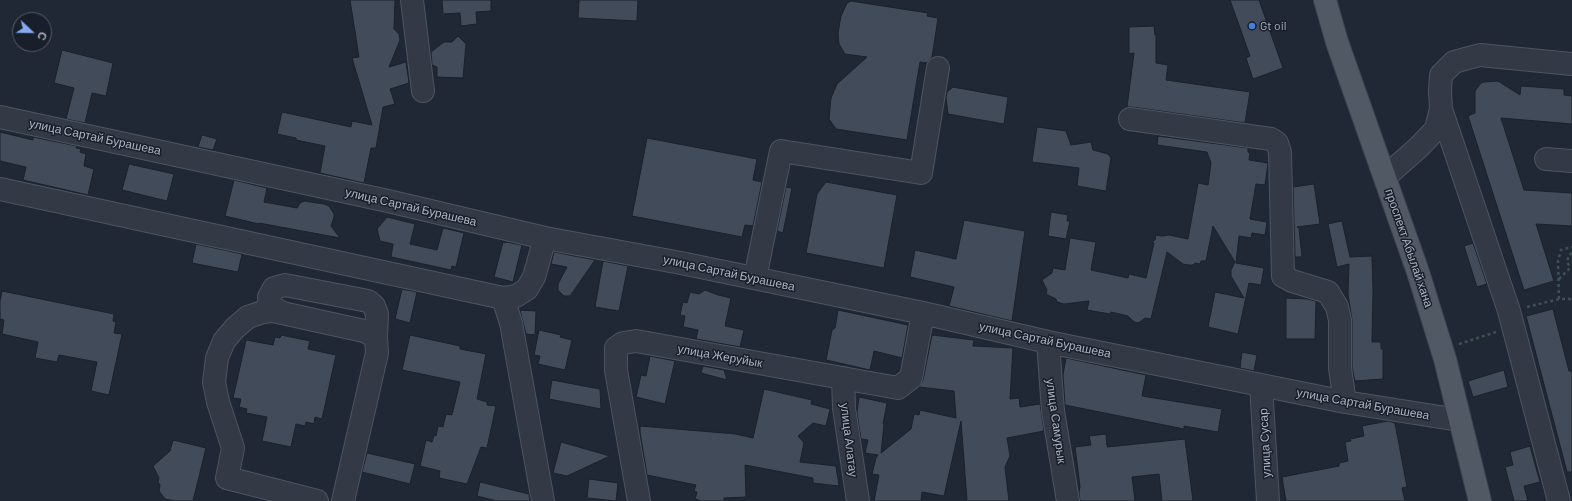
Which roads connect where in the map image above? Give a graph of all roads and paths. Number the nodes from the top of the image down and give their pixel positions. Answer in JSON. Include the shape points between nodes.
{"nodes":[{"id":1,"x":412,"y":0,"type":"edge"},
{"id":2,"x":1325,"y":0,"type":"edge"},
{"id":3,"x":1572,"y":64,"type":"edge"},
{"id":4,"x":938,"y":68,"type":"dead end"},
{"id":5,"x":424,"y":91,"type":"dead end"},
{"id":6,"x":1441,"y":109,"type":"junction"},
{"id":7,"x":0,"y":117,"type":"edge"},
{"id":8,"x":1130,"y":119,"type":"dead end"},
{"id":9,"x":1546,"y":159,"type":"dead end"},
{"id":10,"x":1572,"y":161,"type":"edge"},
{"id":11,"x":1385,"y":177,"type":"junction"},
{"id":12,"x":0,"y":189,"type":"edge"},
{"id":13,"x":545,"y":238,"type":"junction"},
{"id":14,"x":1572,"y":247,"type":"edge"},
{"id":15,"x":1572,"y":253,"type":"edge"},
{"id":16,"x":1571,"y":267,"type":"edge"},
{"id":17,"x":755,"y":278,"type":"junction"},
{"id":18,"x":1559,"y":279,"type":"junction"},
{"id":19,"x":503,"y":298,"type":"junction"},
{"id":20,"x":1559,"y":299,"type":"dead end"},
{"id":21,"x":283,"y":313,"type":"junction"},
{"id":22,"x":923,"y":313,"type":"junction"},
{"id":23,"x":376,"y":337,"type":"junction"},
{"id":24,"x":1048,"y":342,"type":"junction"},
{"id":25,"x":843,"y":378,"type":"junction"},
{"id":26,"x":1261,"y":385,"type":"junction"},
{"id":27,"x":1345,"y":402,"type":"junction"},
{"id":28,"x":1459,"y":420,"type":"junction"},
{"id":29,"x":317,"y":501,"type":"edge"},
{"id":30,"x":343,"y":501,"type":"edge"},
{"id":31,"x":543,"y":501,"type":"edge"},
{"id":32,"x":639,"y":501,"type":"edge"},
{"id":33,"x":858,"y":501,"type":"edge"},
{"id":34,"x":1068,"y":501,"type":"edge"},
{"id":35,"x":1268,"y":501,"type":"edge"},
{"id":36,"x":1480,"y":501,"type":"edge"},
{"id":37,"x":1558,"y":501,"type":"edge"}],
"edges":[{"from":1,"to":5,"type":"street"},
{"from":2,"to":11,"type":"main road","name":"проспект Абылай хана"},
{"from":3,"to":6,"type":"street","via":[[1480,54],[1454,62],[1441,75]]},
{"from":4,"to":17,"type":"street","via":[[921,173],[781,151]]},
{"from":6,"to":11,"type":"street","via":[[1436,129],[1419,148]]},
{"from":6,"to":37,"type":"street","via":[[1509,311]]},
{"from":7,"to":13,"type":"street","name":"улица Сартай Бурашева","via":[[388,201]]},
{"from":8,"to":27,"type":"street","via":[[1271,139],[1277,143],[1280,152],[1283,276],[1328,292],[1337,306],[1340,320],[1340,368]]},
{"from":9,"to":10,"type":"street"},
{"from":11,"to":28,"type":"main road","name":"проспект Абылай хана","via":[[1445,358]]},
{"from":12,"to":19,"type":"street"},
{"from":13,"to":17,"type":"street","name":"улица Сартай Бурашева"},
{"from":13,"to":19,"type":"street","via":[[534,277],[527,288],[516,296]]},
{"from":14,"to":18,"type":"path","via":[[1561,250],[1558,261]]},
{"from":15,"to":16,"type":"path","via":[[1567,258]]},
{"from":16,"to":18,"type":"path"},
{"from":17,"to":22,"type":"street","name":"улица Сартай Бурашева"},
{"from":18,"to":20,"type":"path"},
{"from":19,"to":31,"type":"street","via":[[511,323]]},
{"from":21,"to":23,"type":"street","via":[[364,331]]},
{"from":21,"to":23,"type":"street","via":[[270,306],[269,297],[274,288],[285,285],[368,301],[378,314]]},
{"from":21,"to":29,"type":"street","via":[[263,312],[248,317],[224,341],[217,358],[214,382],[233,448],[227,478]]},
{"from":22,"to":24,"type":"street","name":"улица Сартай Бурашева"},
{"from":22,"to":25,"type":"street","name":"улица Жеруйык","via":[[911,378],[902,386],[898,388]]},
{"from":23,"to":30,"type":"street","via":[[377,353]]},
{"from":24,"to":26,"type":"street","name":"улица Сартай Бурашева"},
{"from":24,"to":34,"type":"street","name":"улица Самурык","via":[[1053,411]]},
{"from":25,"to":32,"type":"street","name":"улица Жеруйык","via":[[636,341],[623,343],[616,348],[616,370]]},
{"from":25,"to":33,"type":"street","name":"улица Алатау","via":[[844,408]]},
{"from":26,"to":27,"type":"street","name":"улица Сартай Бурашева"},
{"from":26,"to":35,"type":"street","name":"улица Сусар"},
{"from":27,"to":28,"type":"street","name":"улица Сартай Бурашева"},
{"from":28,"to":36,"type":"main road","name":"проспект Абылай хана"}]}
